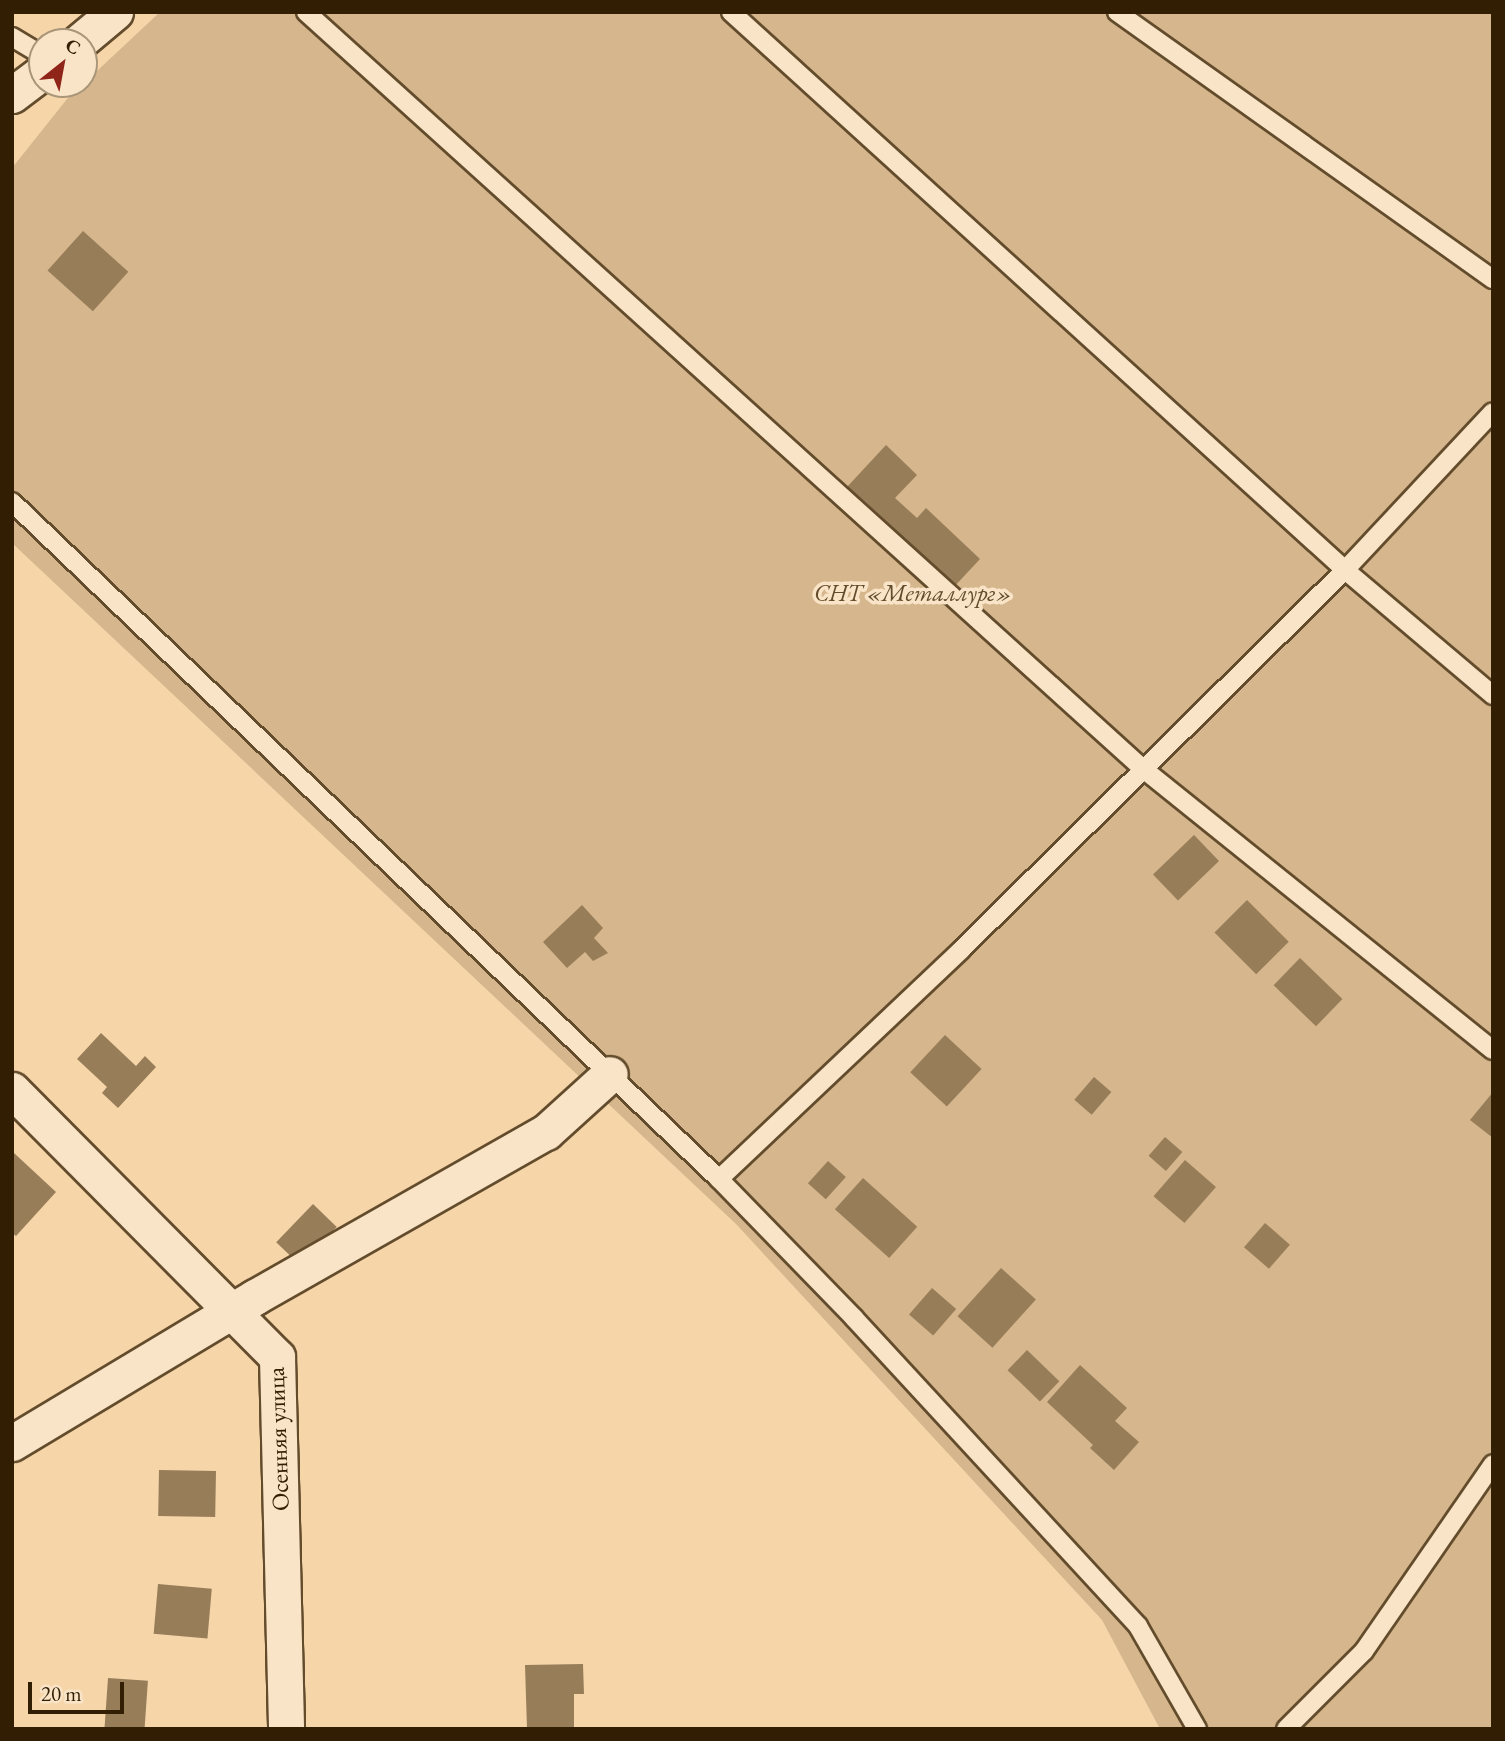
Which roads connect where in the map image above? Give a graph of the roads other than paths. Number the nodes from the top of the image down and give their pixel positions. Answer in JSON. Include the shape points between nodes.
{"nodes":[{"id":1,"x":116,"y":12,"type":"edge"},
{"id":2,"x":306,"y":12,"type":"edge"},
{"id":3,"x":731,"y":12,"type":"edge"},
{"id":4,"x":1118,"y":12,"type":"edge"},
{"id":5,"x":96,"y":28,"type":"edge"},
{"id":6,"x":12,"y":37,"type":"edge"},
{"id":7,"x":28,"y":47,"type":"edge"},
{"id":8,"x":28,"y":82,"type":"edge"},
{"id":9,"x":12,"y":94,"type":"edge"},
{"id":10,"x":1493,"y":279,"type":"edge"},
{"id":11,"x":1493,"y":412,"type":"edge"},
{"id":12,"x":12,"y":502,"type":"edge"},
{"id":13,"x":1345,"y":570,"type":"junction"},
{"id":14,"x":1493,"y":695,"type":"edge"},
{"id":15,"x":1142,"y":768,"type":"junction"},
{"id":16,"x":1493,"y":1050,"type":"edge"},
{"id":17,"x":610,"y":1074,"type":"junction"},
{"id":18,"x":12,"y":1090,"type":"edge"},
{"id":19,"x":719,"y":1179,"type":"junction"},
{"id":20,"x":231,"y":1311,"type":"junction"},
{"id":21,"x":12,"y":1443,"type":"edge"},
{"id":22,"x":1493,"y":1464,"type":"edge"},
{"id":23,"x":286,"y":1729,"type":"edge"},
{"id":24,"x":1197,"y":1729,"type":"edge"},
{"id":25,"x":1286,"y":1729,"type":"edge"}],
"edges":[{"from":1,"to":5,"type":"street"},
{"from":2,"to":15,"type":"lane"},
{"from":3,"to":13,"type":"lane"},
{"from":4,"to":10,"type":"lane"},
{"from":6,"to":7,"type":"lane"},
{"from":8,"to":9,"type":"street"},
{"from":11,"to":13,"type":"lane"},
{"from":12,"to":17,"type":"lane"},
{"from":13,"to":14,"type":"lane"},
{"from":13,"to":15,"type":"lane"},
{"from":15,"to":16,"type":"lane"},
{"from":15,"to":19,"type":"lane","via":[[961,950]]},
{"from":17,"to":19,"type":"lane"},
{"from":17,"to":20,"type":"street","via":[[546,1132]]},
{"from":18,"to":20,"type":"street","name":"Осенняя улица"},
{"from":19,"to":24,"type":"lane","via":[[1138,1626]]},
{"from":20,"to":21,"type":"street"},
{"from":20,"to":23,"type":"street","name":"Осенняя улица","via":[[277,1357]]},
{"from":22,"to":25,"type":"lane","via":[[1364,1651]]}]}
